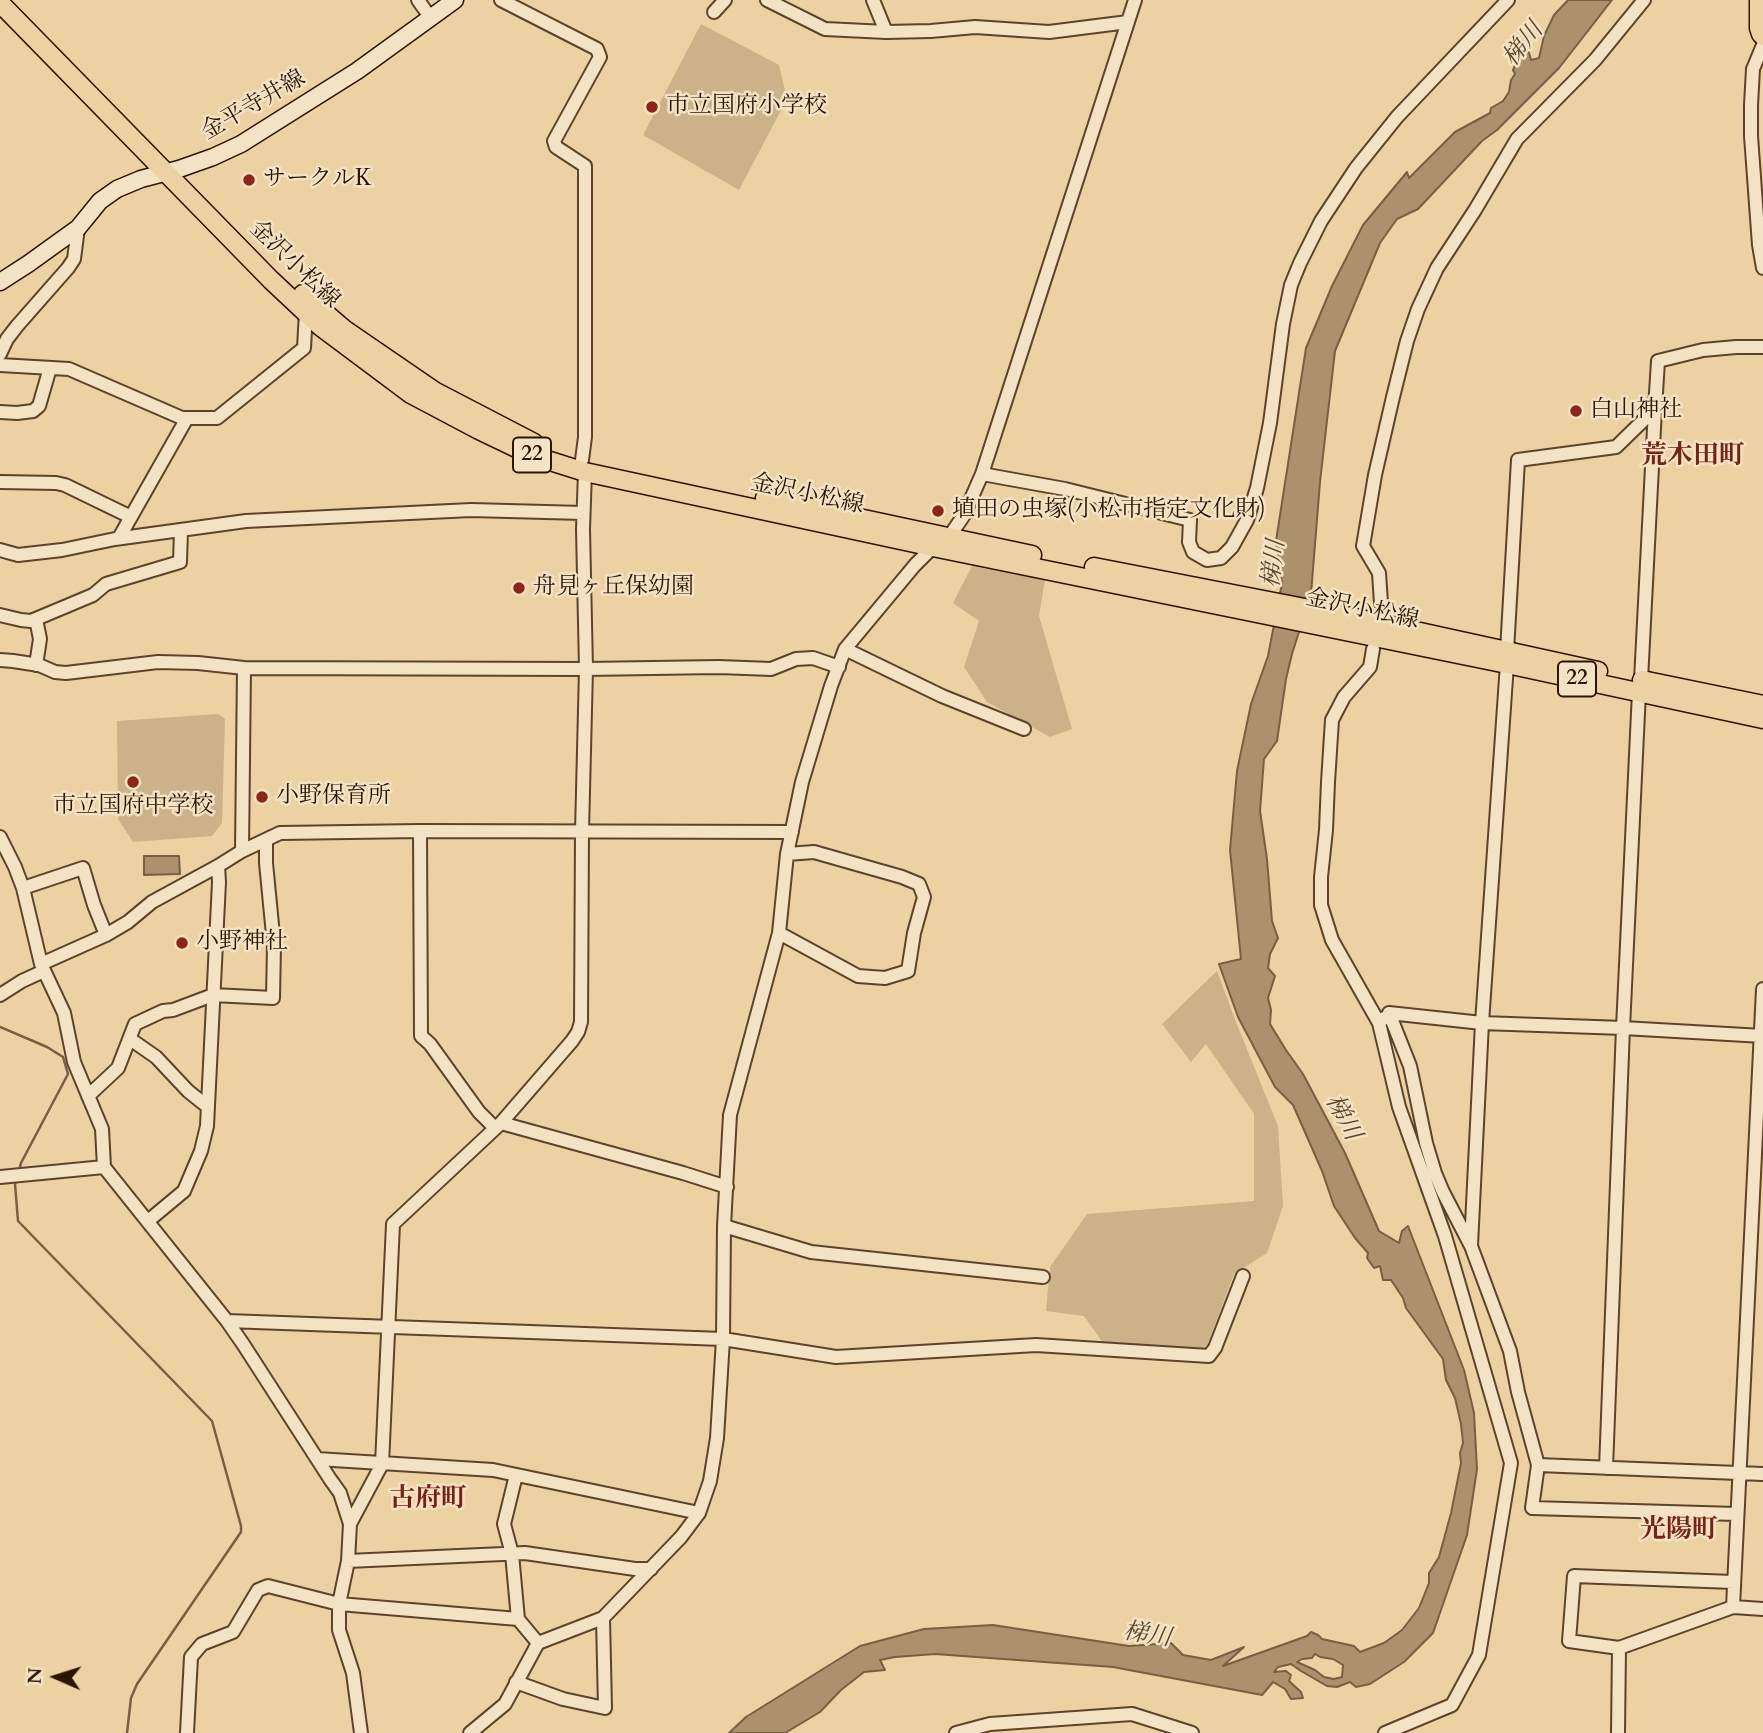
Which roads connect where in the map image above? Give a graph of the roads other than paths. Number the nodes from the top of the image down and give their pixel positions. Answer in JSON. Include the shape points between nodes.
{"nodes":[{"id":1,"x":12,"y":0,"type":"edge"},
{"id":2,"x":418,"y":0,"type":"edge"},
{"id":3,"x":455,"y":0,"type":"edge"},
{"id":4,"x":501,"y":0,"type":"edge"},
{"id":5,"x":725,"y":0,"type":"edge"},
{"id":6,"x":873,"y":0,"type":"edge"},
{"id":7,"x":1135,"y":0,"type":"edge"},
{"id":8,"x":1508,"y":0,"type":"edge"},
{"id":9,"x":1644,"y":0,"type":"edge"},
{"id":10,"x":1759,"y":0,"type":"edge"},
{"id":11,"x":776,"y":2,"type":"edge"},
{"id":12,"x":0,"y":3,"type":"edge"},
{"id":13,"x":714,"y":12,"type":"dead end"},
{"id":14,"x":430,"y":17,"type":"junction"},
{"id":15,"x":1128,"y":22,"type":"junction"},
{"id":16,"x":886,"y":32,"type":"junction"},
{"id":17,"x":1763,"y":36,"type":"edge"},
{"id":18,"x":1763,"y":45,"type":"edge"},
{"id":19,"x":173,"y":171,"type":"junction"},
{"id":20,"x":78,"y":228,"type":"junction"},
{"id":21,"x":1763,"y":268,"type":"edge"},
{"id":22,"x":0,"y":282,"type":"edge"},
{"id":23,"x":306,"y":312,"type":"junction"},
{"id":24,"x":1763,"y":347,"type":"edge"},
{"id":25,"x":0,"y":354,"type":"edge"},
{"id":26,"x":0,"y":365,"type":"edge"},
{"id":27,"x":50,"y":368,"type":"junction"},
{"id":28,"x":1655,"y":409,"type":"junction"},
{"id":29,"x":0,"y":412,"type":"edge"},
{"id":30,"x":187,"y":418,"type":"junction"},
{"id":31,"x":583,"y":466,"type":"junction"},
{"id":32,"x":982,"y":474,"type":"junction"},
{"id":33,"x":0,"y":482,"type":"edge"},
{"id":34,"x":583,"y":513,"type":"junction"},
{"id":35,"x":131,"y":517,"type":"junction"},
{"id":36,"x":181,"y":530,"type":"junction"},
{"id":37,"x":949,"y":537,"type":"junction"},
{"id":38,"x":119,"y":538,"type":"junction"},
{"id":39,"x":933,"y":547,"type":"junction"},
{"id":40,"x":0,"y":550,"type":"edge"},
{"id":41,"x":1221,"y":599,"type":"junction"},
{"id":42,"x":1381,"y":603,"type":"dead end"},
{"id":43,"x":0,"y":615,"type":"edge"},
{"id":44,"x":36,"y":619,"type":"junction"},
{"id":45,"x":845,"y":649,"type":"junction"},
{"id":46,"x":1373,"y":649,"type":"dead end"},
{"id":47,"x":1507,"y":658,"type":"junction"},
{"id":48,"x":0,"y":660,"type":"edge"},
{"id":49,"x":36,"y":665,"type":"junction"},
{"id":50,"x":839,"y":667,"type":"junction"},
{"id":51,"x":244,"y":668,"type":"junction"},
{"id":52,"x":586,"y":669,"type":"junction"},
{"id":53,"x":1640,"y":686,"type":"junction"},
{"id":54,"x":1763,"y":705,"type":"edge"},
{"id":55,"x":1763,"y":719,"type":"edge"},
{"id":56,"x":1024,"y":729,"type":"dead end"},
{"id":57,"x":420,"y":831,"type":"junction"},
{"id":58,"x":582,"y":832,"type":"junction"},
{"id":59,"x":792,"y":832,"type":"junction"},
{"id":60,"x":0,"y":837,"type":"edge"},
{"id":61,"x":266,"y":840,"type":"junction"},
{"id":62,"x":242,"y":851,"type":"junction"},
{"id":63,"x":787,"y":853,"type":"junction"},
{"id":64,"x":218,"y":866,"type":"junction"},
{"id":65,"x":23,"y":888,"type":"junction"},
{"id":66,"x":779,"y":933,"type":"junction"},
{"id":67,"x":106,"y":935,"type":"junction"},
{"id":68,"x":43,"y":967,"type":"junction"},
{"id":69,"x":1763,"y":989,"type":"edge"},
{"id":70,"x":0,"y":995,"type":"edge"},
{"id":71,"x":213,"y":995,"type":"junction"},
{"id":72,"x":1389,"y":1013,"type":"junction"},
{"id":73,"x":1379,"y":1023,"type":"junction"},
{"id":74,"x":1482,"y":1023,"type":"junction"},
{"id":75,"x":1623,"y":1028,"type":"junction"},
{"id":76,"x":1762,"y":1036,"type":"edge"},
{"id":77,"x":130,"y":1038,"type":"junction"},
{"id":78,"x":88,"y":1096,"type":"junction"},
{"id":79,"x":208,"y":1107,"type":"junction"},
{"id":80,"x":498,"y":1126,"type":"junction"},
{"id":81,"x":104,"y":1167,"type":"junction"},
{"id":82,"x":0,"y":1177,"type":"edge"},
{"id":83,"x":727,"y":1186,"type":"junction"},
{"id":84,"x":148,"y":1221,"type":"junction"},
{"id":85,"x":724,"y":1226,"type":"junction"},
{"id":86,"x":1471,"y":1246,"type":"junction"},
{"id":87,"x":1243,"y":1276,"type":"dead end"},
{"id":88,"x":1043,"y":1277,"type":"dead end"},
{"id":89,"x":227,"y":1321,"type":"junction"},
{"id":90,"x":388,"y":1328,"type":"junction"},
{"id":91,"x":723,"y":1339,"type":"junction"},
{"id":92,"x":317,"y":1459,"type":"junction"},
{"id":93,"x":382,"y":1464,"type":"junction"},
{"id":94,"x":1538,"y":1465,"type":"junction"},
{"id":95,"x":1606,"y":1468,"type":"junction"},
{"id":96,"x":1740,"y":1473,"type":"junction"},
{"id":97,"x":516,"y":1475,"type":"junction"},
{"id":98,"x":1763,"y":1475,"type":"edge"},
{"id":99,"x":699,"y":1513,"type":"junction"},
{"id":100,"x":1736,"y":1514,"type":"junction"},
{"id":101,"x":349,"y":1524,"type":"junction"},
{"id":102,"x":512,"y":1554,"type":"junction"},
{"id":103,"x":348,"y":1561,"type":"junction"},
{"id":104,"x":651,"y":1569,"type":"junction"},
{"id":105,"x":1733,"y":1582,"type":"junction"},
{"id":106,"x":339,"y":1604,"type":"junction"},
{"id":107,"x":1733,"y":1608,"type":"junction"},
{"id":108,"x":1763,"y":1609,"type":"edge"},
{"id":109,"x":603,"y":1618,"type":"junction"},
{"id":110,"x":518,"y":1619,"type":"junction"},
{"id":111,"x":538,"y":1643,"type":"junction"},
{"id":112,"x":1619,"y":1648,"type":"junction"},
{"id":113,"x":516,"y":1682,"type":"junction"},
{"id":114,"x":187,"y":1733,"type":"edge"},
{"id":115,"x":361,"y":1733,"type":"edge"},
{"id":116,"x":470,"y":1733,"type":"edge"},
{"id":117,"x":956,"y":1733,"type":"edge"},
{"id":118,"x":1192,"y":1733,"type":"edge"},
{"id":119,"x":1385,"y":1733,"type":"edge"},
{"id":120,"x":1618,"y":1733,"type":"edge"}],
"edges":[{"from":1,"to":19,"type":"main road","name":"金沢小松線","number":"22"},
{"from":2,"to":14,"type":"street"},
{"from":3,"to":14,"type":"main road","name":"金平寺井線"},
{"from":4,"to":31,"type":"street","via":[[597,49],[600,57],[554,141],[556,148],[585,166]]},
{"from":5,"to":13,"type":"street"},
{"from":6,"to":16,"type":"street"},
{"from":7,"to":15,"type":"street"},
{"from":8,"to":32,"type":"street","via":[[1397,117],[1321,221],[1291,285],[1257,488],[1247,520],[1221,558],[1207,560],[1193,552],[1190,520]]},
{"from":9,"to":42,"type":"street","via":[[1595,60],[1517,139],[1437,268],[1418,309],[1393,397],[1363,545],[1379,573]]},
{"from":10,"to":17,"type":"main road"},
{"from":11,"to":16,"type":"street","via":[[825,29]]},
{"from":12,"to":19,"type":"main road","name":"金沢小松線","number":"22"},
{"from":14,"to":19,"type":"main road","name":"金平寺井線","via":[[357,71],[241,145]]},
{"from":15,"to":16,"type":"street","via":[[1049,32],[975,27]]},
{"from":15,"to":32,"type":"street"},
{"from":18,"to":21,"type":"street","via":[[1753,69],[1751,115]]},
{"from":19,"to":20,"type":"main road","name":"金平寺井線","via":[[117,189],[100,201]]},
{"from":19,"to":23,"type":"main road","name":"金沢小松線","number":"22","via":[[271,280]]},
{"from":19,"to":31,"type":"main road","name":"金沢小松線","number":"22","via":[[345,330],[434,391]]},
{"from":20,"to":22,"type":"main road","name":"金平寺井線"},
{"from":20,"to":25,"type":"street","via":[[74,259],[17,326]]},
{"from":23,"to":30,"type":"street","via":[[304,348],[217,418]]},
{"from":23,"to":31,"type":"main road","name":"金沢小松線","number":"22","via":[[411,394],[531,455]]},
{"from":24,"to":28,"type":"street","via":[[1703,349],[1658,361]]},
{"from":26,"to":27,"type":"street"},
{"from":27,"to":29,"type":"street","via":[[39,406],[33,411]]},
{"from":27,"to":30,"type":"street","via":[[69,369]]},
{"from":28,"to":47,"type":"street","via":[[1616,447],[1518,460]]},
{"from":28,"to":53,"type":"street"},
{"from":30,"to":35,"type":"street"},
{"from":31,"to":34,"type":"street"},
{"from":31,"to":37,"type":"main road","name":"金沢小松線","number":"22"},
{"from":31,"to":39,"type":"main road","name":"金沢小松線","number":"22"},
{"from":32,"to":37,"type":"street","via":[[964,516]]},
{"from":33,"to":35,"type":"street","via":[[65,485]]},
{"from":34,"to":36,"type":"street","via":[[458,511],[246,521]]},
{"from":34,"to":52,"type":"street"},
{"from":35,"to":38,"type":"street"},
{"from":36,"to":38,"type":"street"},
{"from":36,"to":44,"type":"street","via":[[180,562],[106,584],[93,595]]},
{"from":37,"to":41,"type":"main road","name":"金沢小松線","number":"22"},
{"from":38,"to":40,"type":"street","via":[[18,555]]},
{"from":39,"to":41,"type":"main road","name":"金沢小松線","number":"22"},
{"from":39,"to":45,"type":"street"},
{"from":41,"to":47,"type":"main road","name":"金沢小松線","number":"22"},
{"from":43,"to":44,"type":"street","via":[[22,621]]},
{"from":44,"to":49,"type":"street","via":[[40,639]]},
{"from":45,"to":50,"type":"street"},
{"from":45,"to":56,"type":"street"},
{"from":46,"to":73,"type":"street","via":[[1370,667],[1344,696],[1332,720],[1321,905],[1332,940]]},
{"from":47,"to":53,"type":"main road","name":"金沢小松線","number":"22"},
{"from":47,"to":74,"type":"street"},
{"from":48,"to":49,"type":"street"},
{"from":49,"to":51,"type":"street","via":[[66,673],[158,662]]},
{"from":50,"to":52,"type":"street","via":[[813,658],[771,669]]},
{"from":50,"to":59,"type":"street","via":[[802,782]]},
{"from":51,"to":52,"type":"street"},
{"from":51,"to":62,"type":"street"},
{"from":52,"to":58,"type":"street"},
{"from":53,"to":54,"type":"main road","name":"金沢小松線","number":"22"},
{"from":53,"to":55,"type":"main road","name":"金沢小松線","number":"22"},
{"from":53,"to":75,"type":"street"},
{"from":57,"to":58,"type":"street"},
{"from":57,"to":61,"type":"street","via":[[281,833]]},
{"from":57,"to":80,"type":"street","via":[[421,1036],[479,1112]]},
{"from":58,"to":59,"type":"street"},
{"from":58,"to":80,"type":"street","via":[[581,1022],[572,1041]]},
{"from":59,"to":63,"type":"street"},
{"from":60,"to":65,"type":"street"},
{"from":61,"to":62,"type":"street"},
{"from":61,"to":71,"type":"street","via":[[273,998]]},
{"from":62,"to":64,"type":"street"},
{"from":63,"to":66,"type":"street"},
{"from":63,"to":66,"type":"street","via":[[814,852],[902,877],[919,884],[923,897],[908,971],[885,978],[858,976]]},
{"from":64,"to":67,"type":"street","via":[[152,902]]},
{"from":64,"to":71,"type":"street"},
{"from":65,"to":67,"type":"street","via":[[83,868]]},
{"from":65,"to":68,"type":"street"},
{"from":66,"to":83,"type":"street","via":[[730,1115]]},
{"from":67,"to":68,"type":"street"},
{"from":68,"to":70,"type":"street"},
{"from":68,"to":78,"type":"street","via":[[64,1013],[74,1062]]},
{"from":69,"to":76,"type":"street"},
{"from":71,"to":77,"type":"street","via":[[135,1024]]},
{"from":71,"to":79,"type":"street"},
{"from":72,"to":73,"type":"street"},
{"from":72,"to":74,"type":"street"},
{"from":72,"to":86,"type":"street","via":[[1410,1066],[1435,1173]]},
{"from":73,"to":119,"type":"street","via":[[1399,1107],[1446,1236],[1511,1463],[1479,1655],[1452,1705]]},
{"from":74,"to":75,"type":"street"},
{"from":74,"to":86,"type":"street"},
{"from":75,"to":76,"type":"street"},
{"from":75,"to":95,"type":"street"},
{"from":76,"to":96,"type":"street"},
{"from":77,"to":78,"type":"street","via":[[118,1069]]},
{"from":77,"to":79,"type":"street"},
{"from":78,"to":81,"type":"street","via":[[102,1129]]},
{"from":79,"to":84,"type":"street","via":[[201,1151],[184,1191]]},
{"from":80,"to":83,"type":"street"},
{"from":80,"to":90,"type":"street","via":[[393,1224]]},
{"from":81,"to":82,"type":"street"},
{"from":81,"to":84,"type":"street"},
{"from":83,"to":85,"type":"street"},
{"from":84,"to":89,"type":"street"},
{"from":85,"to":88,"type":"street","via":[[811,1252]]},
{"from":85,"to":91,"type":"street"},
{"from":86,"to":94,"type":"street","via":[[1510,1351]]},
{"from":87,"to":91,"type":"street","via":[[1209,1356],[1036,1345],[836,1357]]},
{"from":89,"to":90,"type":"street"},
{"from":89,"to":92,"type":"street"},
{"from":90,"to":91,"type":"street"},
{"from":90,"to":93,"type":"street"},
{"from":91,"to":99,"type":"street","via":[[717,1438]]},
{"from":92,"to":93,"type":"street"},
{"from":92,"to":101,"type":"street","via":[[340,1493]]},
{"from":93,"to":97,"type":"street"},
{"from":93,"to":101,"type":"street"},
{"from":94,"to":95,"type":"street"},
{"from":94,"to":100,"type":"street","via":[[1532,1508]]},
{"from":95,"to":96,"type":"street"},
{"from":96,"to":98,"type":"street"},
{"from":96,"to":100,"type":"street"},
{"from":97,"to":99,"type":"street"},
{"from":97,"to":102,"type":"street","via":[[504,1524]]},
{"from":99,"to":104,"type":"street"},
{"from":100,"to":105,"type":"street"},
{"from":101,"to":103,"type":"street"},
{"from":102,"to":103,"type":"street"},
{"from":102,"to":104,"type":"street"},
{"from":102,"to":110,"type":"street"},
{"from":103,"to":106,"type":"street"},
{"from":104,"to":109,"type":"street"},
{"from":105,"to":107,"type":"street"},
{"from":105,"to":112,"type":"street","via":[[1574,1576],[1569,1641]]},
{"from":106,"to":110,"type":"street"},
{"from":106,"to":114,"type":"street","via":[[268,1586],[258,1590],[233,1632],[202,1644],[191,1657]]},
{"from":106,"to":115,"type":"street","via":[[339,1630],[353,1672]]},
{"from":107,"to":108,"type":"street"},
{"from":107,"to":112,"type":"street"},
{"from":109,"to":111,"type":"street"},
{"from":109,"to":113,"type":"street","via":[[605,1708]]},
{"from":110,"to":111,"type":"street"},
{"from":111,"to":113,"type":"street"},
{"from":112,"to":120,"type":"street"},
{"from":113,"to":116,"type":"street","via":[[505,1704]]},
{"from":117,"to":118,"type":"street","via":[[990,1724],[1132,1714]]}]}
